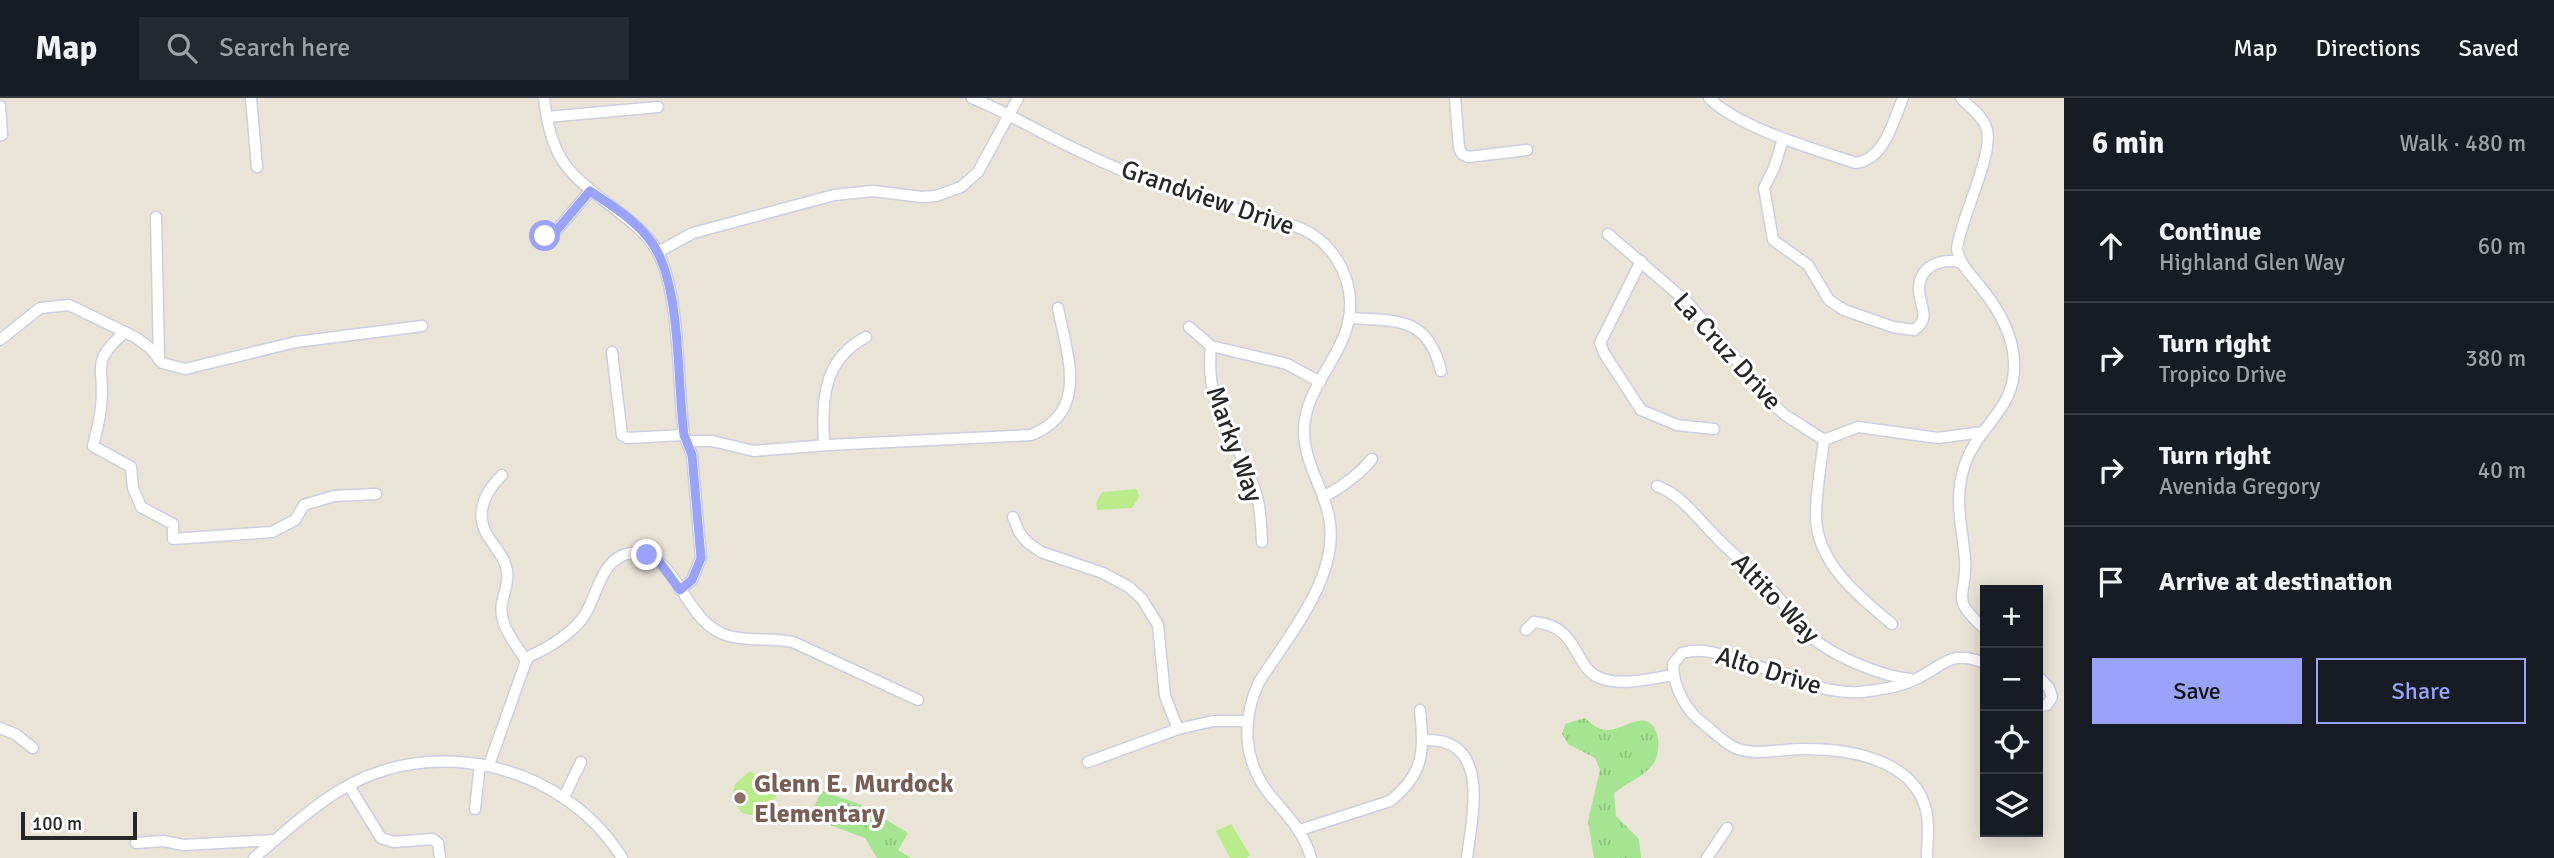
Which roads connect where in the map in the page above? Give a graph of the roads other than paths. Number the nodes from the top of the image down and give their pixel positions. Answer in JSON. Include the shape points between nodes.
{"nodes":[{"id":1,"x":251,"y":98,"type":"edge"},
{"id":2,"x":544,"y":98,"type":"edge"},
{"id":3,"x":604,"y":98,"type":"edge"},
{"id":4,"x":972,"y":98,"type":"edge"},
{"id":5,"x":1018,"y":98,"type":"edge"},
{"id":6,"x":1455,"y":98,"type":"edge"},
{"id":7,"x":1709,"y":98,"type":"edge"},
{"id":8,"x":1903,"y":98,"type":"edge"},
{"id":9,"x":1961,"y":98,"type":"edge"},
{"id":10,"x":0,"y":106,"type":"edge"},
{"id":11,"x":658,"y":107,"type":"dead end"},
{"id":12,"x":606,"y":111,"type":"junction"},
{"id":13,"x":1010,"y":115,"type":"junction"},
{"id":14,"x":547,"y":117,"type":"junction"},
{"id":15,"x":2,"y":135,"type":"dead end"},
{"id":16,"x":1783,"y":139,"type":"junction"},
{"id":17,"x":1527,"y":150,"type":"dead end"},
{"id":18,"x":257,"y":167,"type":"dead end"},
{"id":19,"x":590,"y":191,"type":"junction"},
{"id":20,"x":156,"y":217,"type":"dead end"},
{"id":21,"x":1608,"y":234,"type":"dead end"},
{"id":22,"x":541,"y":238,"type":"dead end"},
{"id":23,"x":658,"y":252,"type":"junction"},
{"id":24,"x":1641,"y":261,"type":"junction"},
{"id":25,"x":1960,"y":262,"type":"junction"},
{"id":26,"x":1058,"y":308,"type":"dead end"},
{"id":27,"x":1349,"y":318,"type":"junction"},
{"id":28,"x":422,"y":326,"type":"dead end"},
{"id":29,"x":1189,"y":327,"type":"dead end"},
{"id":30,"x":125,"y":332,"type":"junction"},
{"id":31,"x":866,"y":337,"type":"dead end"},
{"id":32,"x":0,"y":340,"type":"edge"},
{"id":33,"x":1211,"y":346,"type":"junction"},
{"id":34,"x":612,"y":352,"type":"dead end"},
{"id":35,"x":159,"y":360,"type":"junction"},
{"id":36,"x":1441,"y":371,"type":"dead end"},
{"id":37,"x":1320,"y":382,"type":"junction"},
{"id":38,"x":1714,"y":429,"type":"dead end"},
{"id":39,"x":1982,"y":432,"type":"junction"},
{"id":40,"x":686,"y":438,"type":"junction"},
{"id":41,"x":1824,"y":440,"type":"junction"},
{"id":42,"x":824,"y":445,"type":"junction"},
{"id":43,"x":1372,"y":459,"type":"dead end"},
{"id":44,"x":502,"y":475,"type":"dead end"},
{"id":45,"x":1657,"y":486,"type":"dead end"},
{"id":46,"x":376,"y":494,"type":"dead end"},
{"id":47,"x":1323,"y":497,"type":"junction"},
{"id":48,"x":1013,"y":517,"type":"dead end"},
{"id":49,"x":1262,"y":542,"type":"dead end"},
{"id":50,"x":680,"y":590,"type":"junction"},
{"id":51,"x":1892,"y":624,"type":"dead end"},
{"id":52,"x":1980,"y":624,"type":"edge"},
{"id":53,"x":1526,"y":630,"type":"dead end"},
{"id":54,"x":526,"y":661,"type":"junction"},
{"id":55,"x":1980,"y":662,"type":"edge"},
{"id":56,"x":1674,"y":675,"type":"junction"},
{"id":57,"x":1914,"y":680,"type":"junction"},
{"id":58,"x":2043,"y":681,"type":"edge"},
{"id":59,"x":918,"y":700,"type":"dead end"},
{"id":60,"x":2043,"y":706,"type":"edge"},
{"id":61,"x":1420,"y":710,"type":"dead end"},
{"id":62,"x":1247,"y":721,"type":"junction"},
{"id":63,"x":0,"y":729,"type":"edge"},
{"id":64,"x":1178,"y":729,"type":"junction"},
{"id":65,"x":1424,"y":740,"type":"junction"},
{"id":66,"x":33,"y":748,"type":"dead end"},
{"id":67,"x":581,"y":762,"type":"dead end"},
{"id":68,"x":1088,"y":762,"type":"dead end"},
{"id":69,"x":485,"y":764,"type":"junction"},
{"id":70,"x":349,"y":786,"type":"junction"},
{"id":71,"x":564,"y":797,"type":"junction"},
{"id":72,"x":475,"y":809,"type":"dead end"},
{"id":73,"x":1727,"y":828,"type":"dead end"},
{"id":74,"x":1300,"y":830,"type":"junction"},
{"id":75,"x":277,"y":839,"type":"junction"},
{"id":76,"x":136,"y":843,"type":"dead end"},
{"id":77,"x":254,"y":858,"type":"edge"},
{"id":78,"x":440,"y":858,"type":"edge"},
{"id":79,"x":622,"y":858,"type":"edge"},
{"id":80,"x":1311,"y":858,"type":"edge"},
{"id":81,"x":1467,"y":858,"type":"edge"},
{"id":82,"x":1707,"y":858,"type":"edge"},
{"id":83,"x":1927,"y":858,"type":"edge"}],
"edges":[{"from":1,"to":18,"type":"street"},
{"from":2,"to":14,"type":"street"},
{"from":3,"to":12,"type":"street"},
{"from":4,"to":13,"type":"street","name":"Grandview Drive"},
{"from":5,"to":13,"type":"street"},
{"from":6,"to":17,"type":"street","via":[[1462,154]]},
{"from":7,"to":16,"type":"street"},
{"from":8,"to":16,"type":"street","via":[[1878,151],[1864,161],[1856,163]]},
{"from":9,"to":25,"type":"street","via":[[1984,123],[1988,139],[1957,245]]},
{"from":10,"to":15,"type":"street"},
{"from":11,"to":12,"type":"street"},
{"from":12,"to":14,"type":"street"},
{"from":13,"to":23,"type":"street","via":[[978,172],[961,187],[922,197],[873,191],[834,195],[694,233]]},
{"from":13,"to":27,"type":"street","name":"Grandview Drive","via":[[1160,186],[1312,234],[1345,274]]},
{"from":14,"to":19,"type":"street","via":[[564,165]]},
{"from":16,"to":25,"type":"street","via":[[1764,188],[1773,240],[1808,265],[1829,300],[1844,310],[1914,330],[1925,313],[1918,286],[1923,275],[1939,261]]},
{"from":19,"to":22,"type":"street","via":[[556,231]]},
{"from":19,"to":23,"type":"street","via":[[637,226]]},
{"from":20,"to":35,"type":"street"},
{"from":21,"to":24,"type":"street","name":"La Cruz Drive"},
{"from":23,"to":40,"type":"street","via":[[673,306]]},
{"from":24,"to":38,"type":"street","via":[[1600,343],[1604,353],[1641,410],[1677,425]]},
{"from":24,"to":41,"type":"street","name":"La Cruz Drive","via":[[1688,303],[1775,406]]},
{"from":25,"to":39,"type":"street","via":[[1992,303],[2013,353],[2012,389]]},
{"from":26,"to":42,"type":"street","via":[[1071,388],[1061,413],[1045,428],[1024,436]]},
{"from":27,"to":36,"type":"street","via":[[1413,326],[1432,343]]},
{"from":27,"to":37,"type":"street","name":"Grandview Drive","via":[[1340,349]]},
{"from":28,"to":35,"type":"street","via":[[296,342],[185,369]]},
{"from":29,"to":33,"type":"street"},
{"from":30,"to":32,"type":"street","via":[[69,305],[40,308]]},
{"from":30,"to":35,"type":"street","via":[[150,348]]},
{"from":30,"to":46,"type":"street","via":[[108,346],[100,365],[102,406],[93,446],[131,467],[141,507],[173,524],[173,539],[272,532],[295,520],[304,505],[334,496]]},
{"from":31,"to":42,"type":"street","via":[[849,346],[830,376],[822,409]]},
{"from":33,"to":37,"type":"street","via":[[1287,364]]},
{"from":33,"to":49,"type":"street","name":"Marky Way","via":[[1214,403],[1256,493]]},
{"from":34,"to":40,"type":"street","via":[[622,435]]},
{"from":37,"to":47,"type":"street","name":"Grandview Drive","via":[[1308,404],[1304,431],[1309,462]]},
{"from":39,"to":41,"type":"street","via":[[1938,438],[1858,427]]},
{"from":39,"to":52,"type":"street","via":[[1965,464],[1958,498],[1965,560],[1961,598]]},
{"from":40,"to":42,"type":"street","via":[[754,451]]},
{"from":40,"to":50,"type":"street","via":[[692,455],[701,558],[692,580]]},
{"from":41,"to":51,"type":"street","via":[[1816,517],[1826,555],[1839,575]]},
{"from":43,"to":47,"type":"street","via":[[1344,486]]},
{"from":44,"to":54,"type":"street","via":[[485,495],[483,522],[507,569],[501,607],[504,626]]},
{"from":45,"to":57,"type":"street","name":"Altito Way","via":[[1679,498],[1778,596],[1811,638],[1867,667]]},
{"from":47,"to":62,"type":"street","name":"Grandview Drive","via":[[1331,541],[1325,574],[1259,682]]},
{"from":48,"to":64,"type":"street","via":[[1019,532],[1041,552],[1103,573],[1142,599],[1158,625],[1165,696]]},
{"from":50,"to":54,"type":"street","via":[[658,560],[635,553],[624,555],[605,570],[591,606],[577,625]]},
{"from":50,"to":59,"type":"street","via":[[703,621],[729,636],[793,642]]},
{"from":53,"to":56,"type":"street","via":[[1534,622],[1566,634],[1587,667],[1605,680]]},
{"from":54,"to":69,"type":"street"},
{"from":55,"to":57,"type":"street","name":"Alto Drive","via":[[1949,659]]},
{"from":56,"to":57,"type":"street","name":"Alto Drive","via":[[1678,656],[1697,650],[1842,691],[1867,691]]},
{"from":56,"to":83,"type":"street","name":"Alto Drive","via":[[1687,708],[1734,748],[1752,752],[1832,750],[1898,769],[1925,806]]},
{"from":58,"to":60,"type":"street","via":[[2052,696]]},
{"from":61,"to":65,"type":"street"},
{"from":62,"to":64,"type":"street","via":[[1213,720]]},
{"from":62,"to":74,"type":"street","name":"Grandview Drive","via":[[1247,744],[1255,770]]},
{"from":63,"to":66,"type":"street"},
{"from":64,"to":68,"type":"street"},
{"from":65,"to":74,"type":"street","via":[[1411,780],[1390,802]]},
{"from":65,"to":81,"type":"street","via":[[1457,749],[1472,772],[1474,800]]},
{"from":67,"to":71,"type":"street"},
{"from":69,"to":70,"type":"street","via":[[434,761],[396,767]]},
{"from":69,"to":71,"type":"street","via":[[510,770]]},
{"from":69,"to":72,"type":"street"},
{"from":70,"to":75,"type":"street"},
{"from":70,"to":78,"type":"street","via":[[382,838],[394,842],[432,839],[438,844]]},
{"from":71,"to":79,"type":"street","via":[[594,821]]},
{"from":73,"to":82,"type":"street"},
{"from":74,"to":80,"type":"street","name":"Grandview Drive"},
{"from":75,"to":76,"type":"street"},
{"from":75,"to":77,"type":"street"}]}
